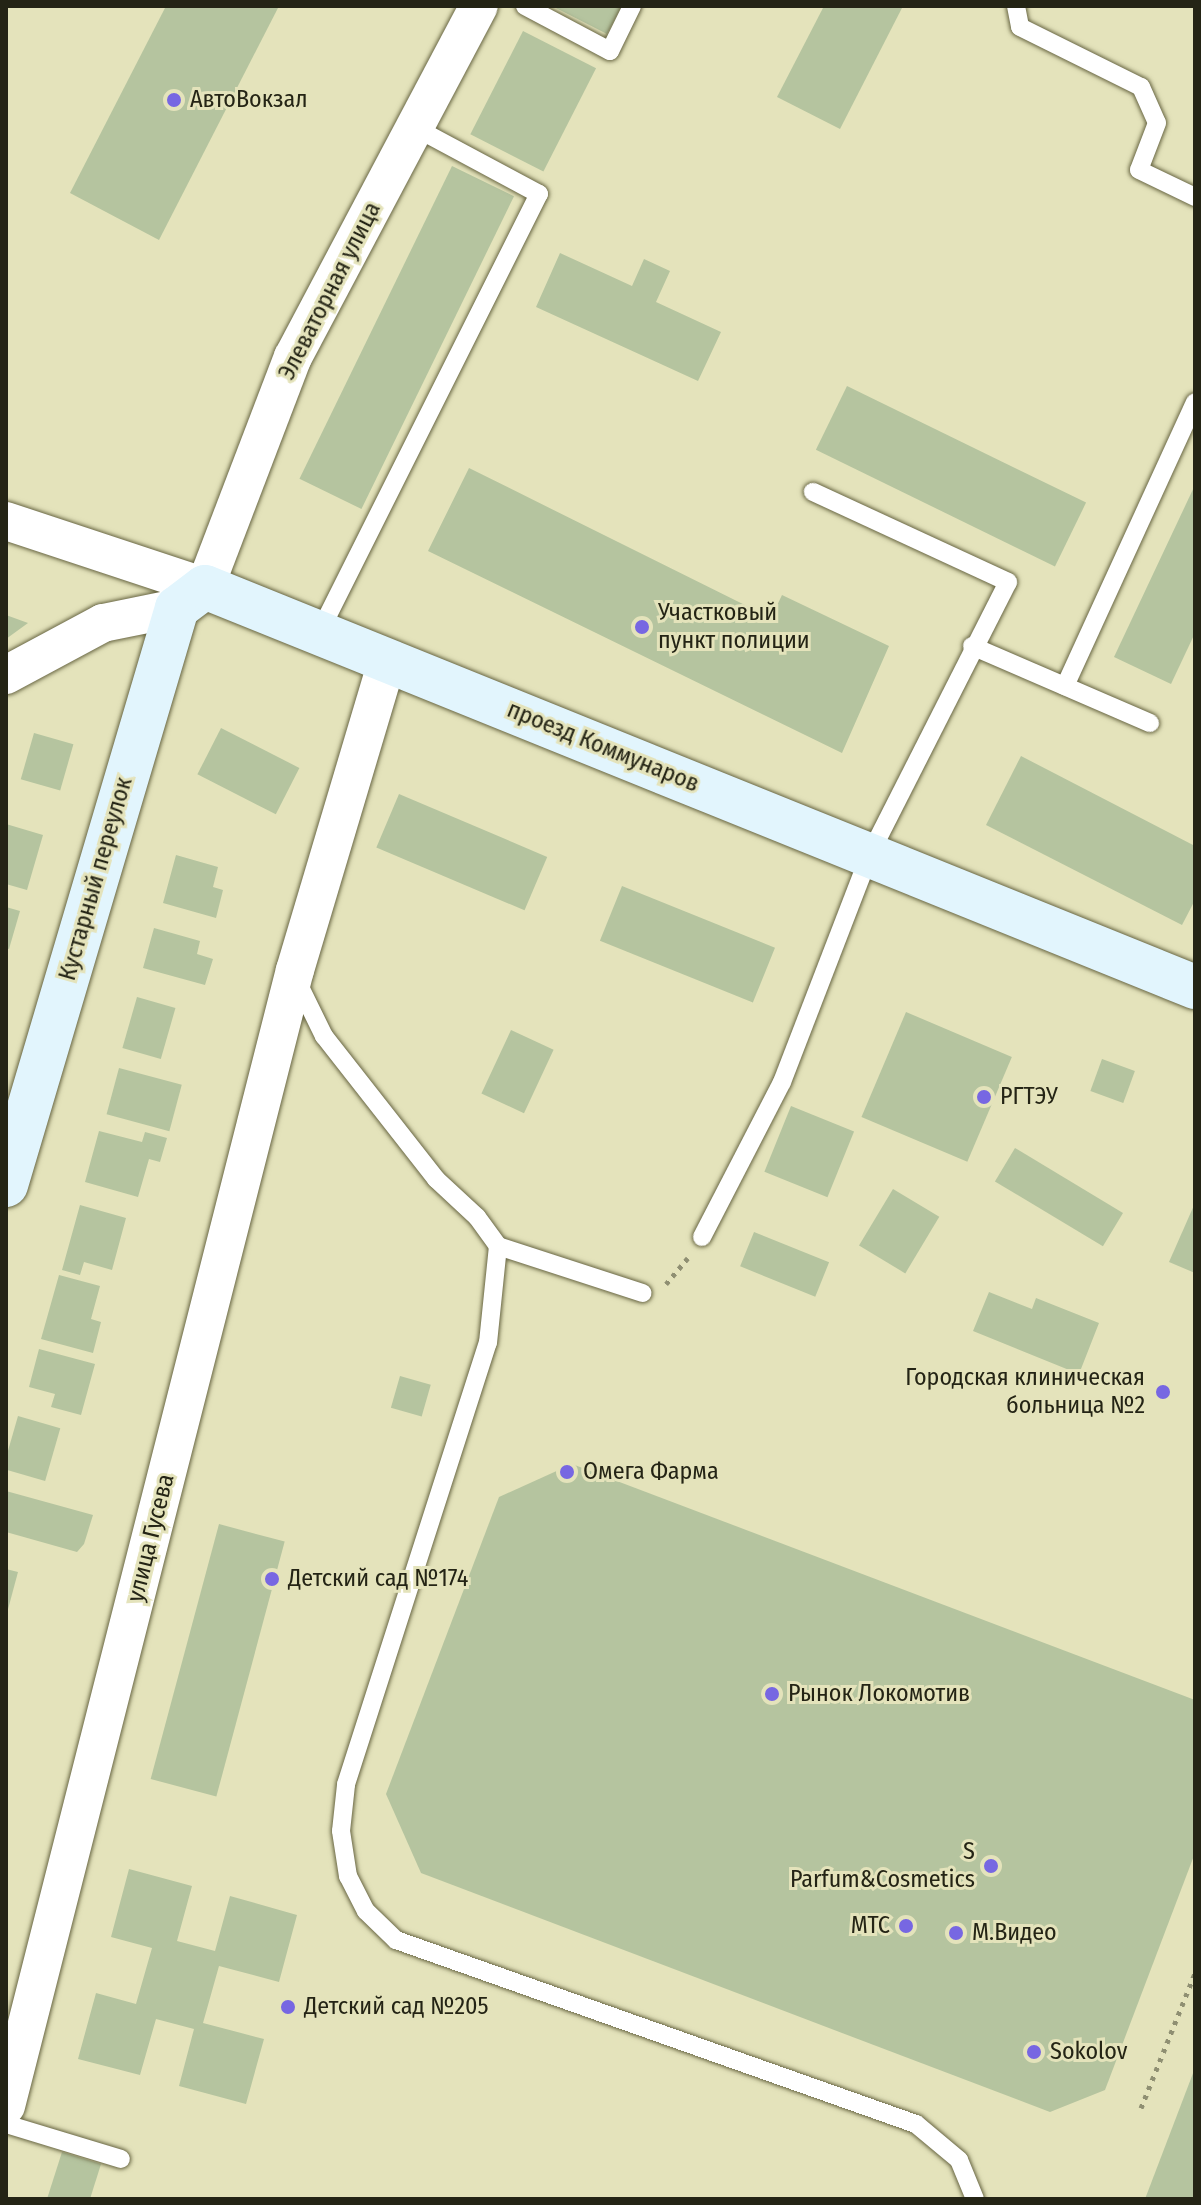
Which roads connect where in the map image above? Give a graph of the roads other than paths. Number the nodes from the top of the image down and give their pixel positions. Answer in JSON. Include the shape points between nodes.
{"nodes":[{"id":1,"x":479,"y":6,"type":"edge"},
{"id":2,"x":525,"y":6,"type":"edge"},
{"id":3,"x":632,"y":6,"type":"edge"},
{"id":4,"x":1016,"y":6,"type":"edge"},
{"id":5,"x":414,"y":127,"type":"junction"},
{"id":6,"x":1195,"y":197,"type":"edge"},
{"id":7,"x":1195,"y":402,"type":"edge"},
{"id":8,"x":813,"y":492,"type":"dead end"},
{"id":9,"x":6,"y":521,"type":"edge"},
{"id":10,"x":191,"y":597,"type":"junction"},
{"id":11,"x":320,"y":631,"type":"junction"},
{"id":12,"x":972,"y":646,"type":"junction"},
{"id":13,"x":388,"y":659,"type":"junction"},
{"id":14,"x":6,"y":675,"type":"edge"},
{"id":15,"x":1065,"y":686,"type":"junction"},
{"id":16,"x":1150,"y":723,"type":"dead end"},
{"id":17,"x":869,"y":856,"type":"junction"},
{"id":18,"x":295,"y":970,"type":"junction"},
{"id":19,"x":1195,"y":987,"type":"edge"},
{"id":20,"x":6,"y":1185,"type":"edge"},
{"id":21,"x":702,"y":1237,"type":"road end"},
{"id":22,"x":498,"y":1246,"type":"junction"},
{"id":23,"x":643,"y":1293,"type":"road end"},
{"id":24,"x":6,"y":2106,"type":"edge"},
{"id":25,"x":6,"y":2124,"type":"edge"},
{"id":26,"x":121,"y":2159,"type":"dead end"},
{"id":27,"x":975,"y":2199,"type":"edge"}],
"edges":[{"from":1,"to":5,"type":"street","name":"Элеваторная улица"},
{"from":2,"to":3,"type":"lane","via":[[610,51]]},
{"from":4,"to":6,"type":"lane","via":[[1020,27],[1141,87],[1157,123],[1139,170]]},
{"from":5,"to":10,"type":"street","name":"Элеваторная улица","via":[[293,357]]},
{"from":5,"to":11,"type":"lane","via":[[539,194]]},
{"from":7,"to":15,"type":"lane"},
{"from":8,"to":12,"type":"lane","via":[[1008,582]]},
{"from":9,"to":10,"type":"street","name":"проезд Коммунаров"},
{"from":10,"to":11,"type":"street","name":"проезд Коммунаров"},
{"from":10,"to":14,"type":"street","via":[[103,623]]},
{"from":10,"to":20,"type":"street","name":"Кустарный переулок"},
{"from":11,"to":13,"type":"street","name":"проезд Коммунаров"},
{"from":12,"to":15,"type":"lane"},
{"from":12,"to":17,"type":"lane"},
{"from":13,"to":17,"type":"street","name":"проезд Коммунаров"},
{"from":13,"to":18,"type":"street","name":"улица Гусева"},
{"from":15,"to":16,"type":"lane"},
{"from":17,"to":19,"type":"street","name":"проезд Коммунаров"},
{"from":17,"to":21,"type":"lane","via":[[782,1082]]},
{"from":18,"to":22,"type":"lane","via":[[301,997],[324,1036],[436,1179],[477,1217]]},
{"from":18,"to":24,"type":"street","name":"улица Гусева"},
{"from":22,"to":23,"type":"lane"},
{"from":22,"to":27,"type":"lane","via":[[488,1342],[346,1785],[341,1831],[348,1876],[366,1911],[396,1940],[916,2124],[959,2160]]},
{"from":25,"to":26,"type":"lane"}]}
